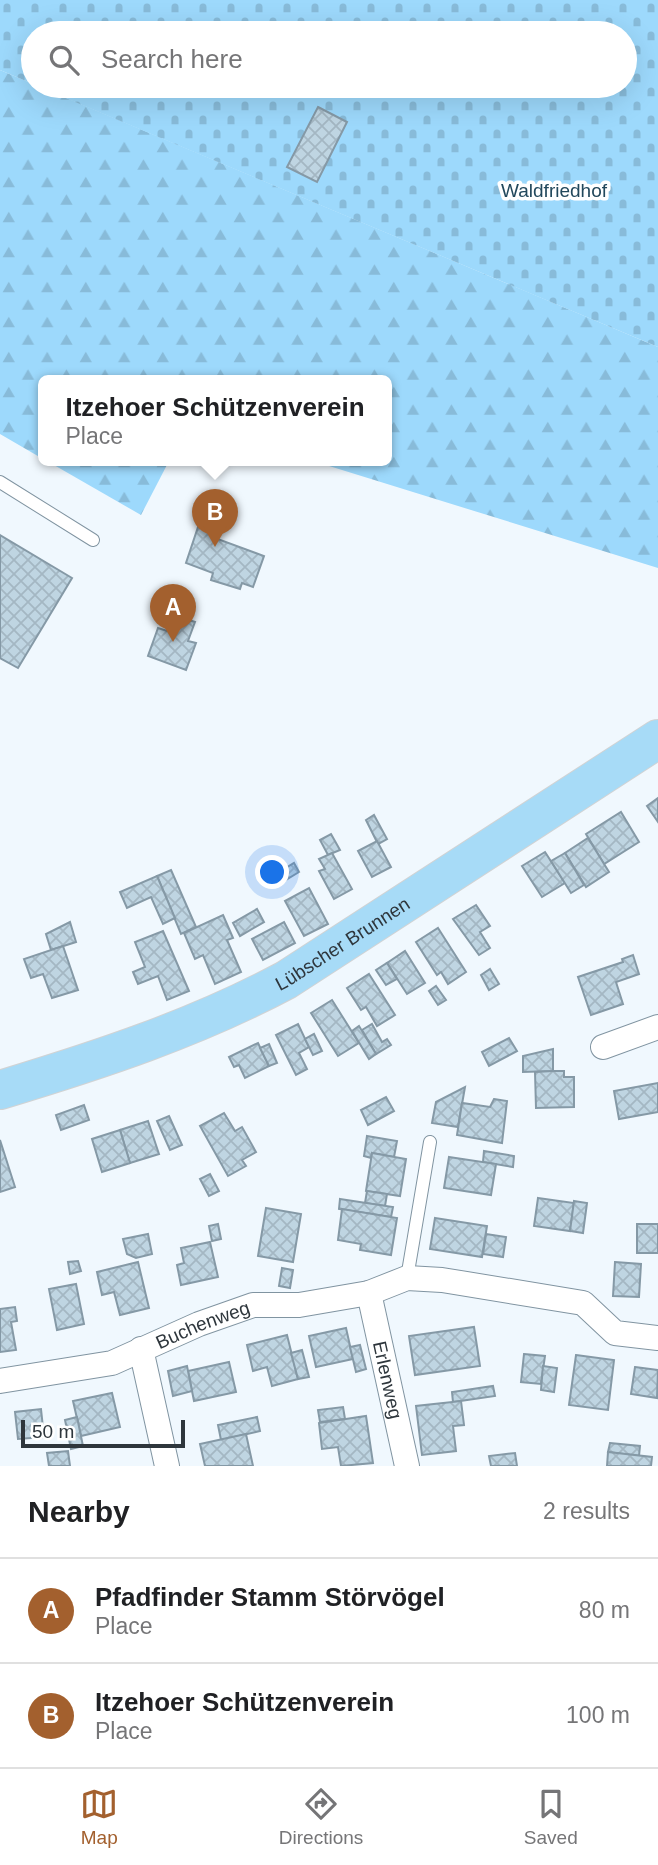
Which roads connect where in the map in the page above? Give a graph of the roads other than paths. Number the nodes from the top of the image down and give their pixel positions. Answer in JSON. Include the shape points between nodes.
{"nodes":[{"id":1,"x":0,"y":482,"type":"edge"},
{"id":2,"x":93,"y":540,"type":"dead end"},
{"id":3,"x":658,"y":739,"type":"edge"},
{"id":4,"x":658,"y":1027,"type":"edge"},
{"id":5,"x":603,"y":1047,"type":"dead end"},
{"id":6,"x":0,"y":1090,"type":"edge"},
{"id":7,"x":430,"y":1142,"type":"dead end"},
{"id":8,"x":407,"y":1278,"type":"junction"},
{"id":9,"x":369,"y":1293,"type":"junction"},
{"id":10,"x":658,"y":1338,"type":"edge"},
{"id":11,"x":141,"y":1349,"type":"junction"},
{"id":12,"x":0,"y":1381,"type":"edge"},
{"id":13,"x":167,"y":1466,"type":"edge"},
{"id":14,"x":407,"y":1466,"type":"edge"}],
"edges":[{"from":1,"to":2,"type":"lane"},
{"from":3,"to":6,"type":"main road","name":"Lübscher Brunnen","via":[[286,980],[230,1010],[140,1047]]},
{"from":4,"to":5,"type":"street"},
{"from":7,"to":8,"type":"lane"},
{"from":8,"to":9,"type":"street","name":"Buchenweg"},
{"from":8,"to":10,"type":"street","name":"Buchenweg","via":[[583,1303],[615,1333]]},
{"from":9,"to":11,"type":"street","name":"Buchenweg","via":[[299,1305],[253,1306]]},
{"from":9,"to":14,"type":"street","name":"Erlenweg"},
{"from":11,"to":12,"type":"street","name":"Buchenweg","via":[[112,1363]]},
{"from":11,"to":13,"type":"street"}]}
